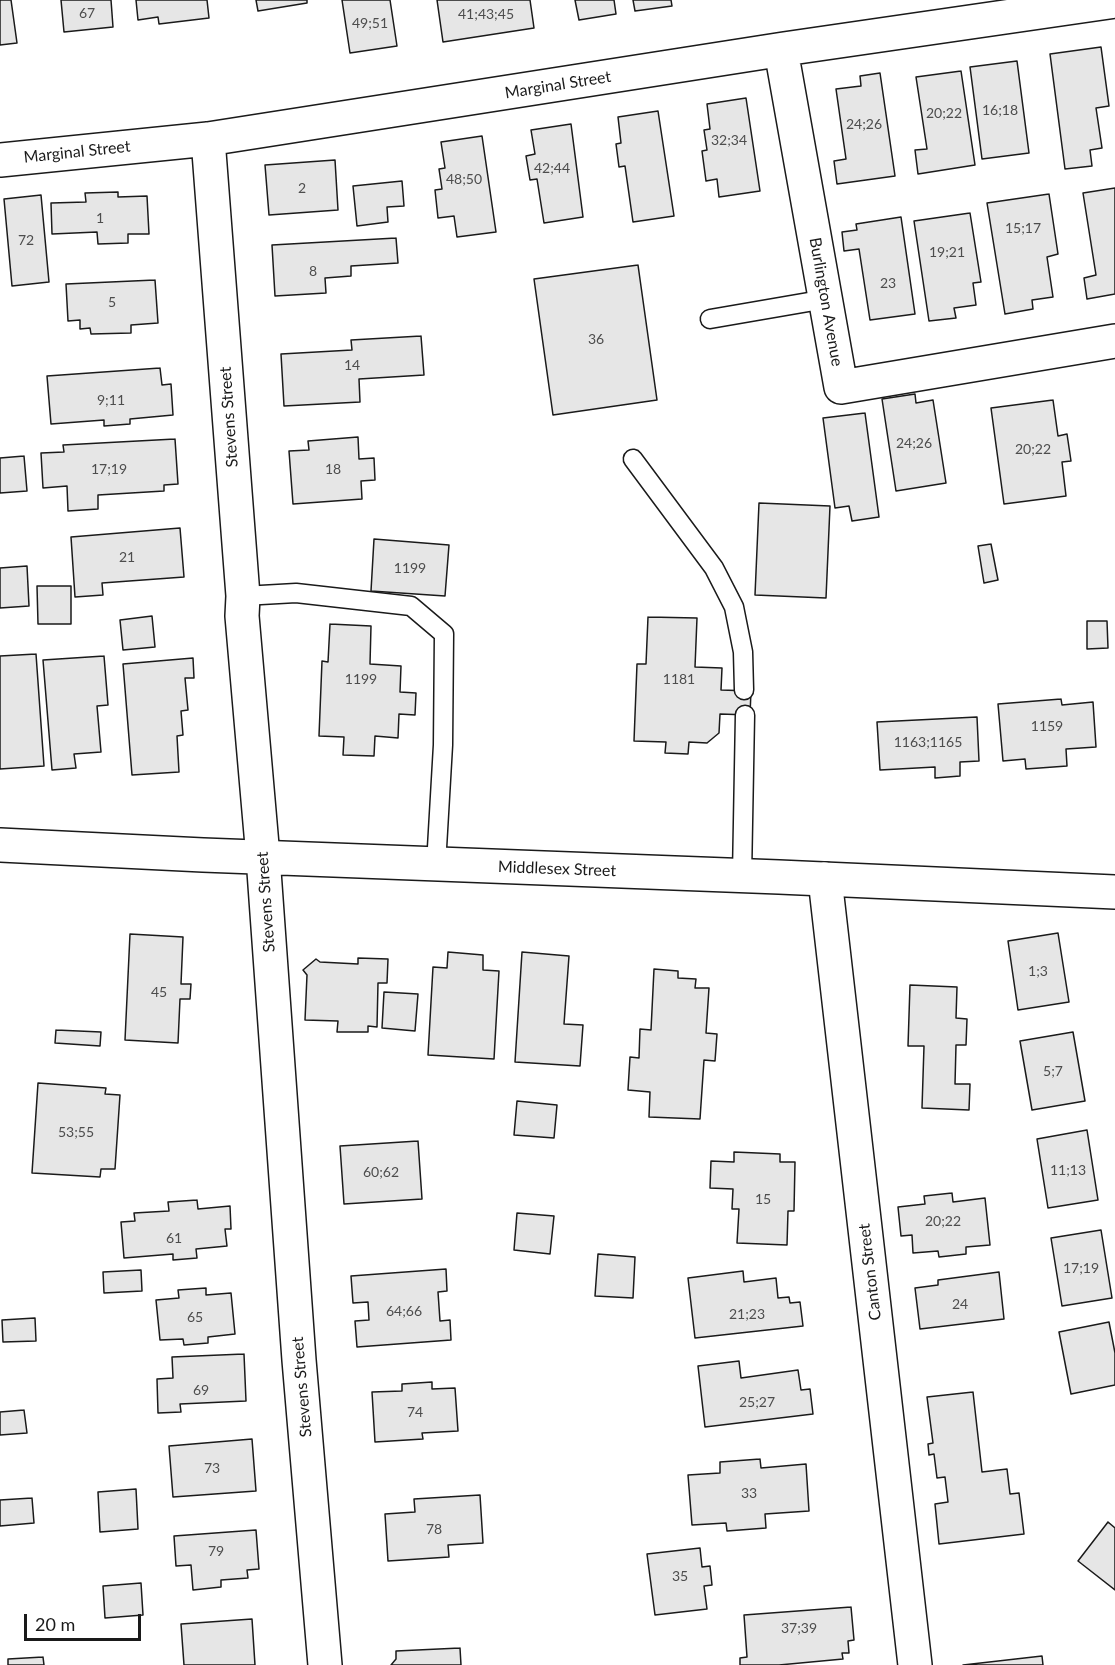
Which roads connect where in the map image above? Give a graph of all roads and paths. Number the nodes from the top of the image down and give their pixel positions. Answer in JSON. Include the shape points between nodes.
{"nodes":[{"id":1,"x":1115,"y":1,"type":"edge"},
{"id":2,"x":781,"y":50,"type":"junction"},
{"id":3,"x":208,"y":139,"type":"junction"},
{"id":4,"x":0,"y":160,"type":"edge"},
{"id":5,"x":826,"y":299,"type":"junction"},
{"id":6,"x":710,"y":319,"type":"dead end"},
{"id":7,"x":1115,"y":341,"type":"edge"},
{"id":8,"x":633,"y":459,"type":"dead end"},
{"id":9,"x":243,"y":596,"type":"junction"},
{"id":10,"x":744,"y":690,"type":"dead end"},
{"id":11,"x":745,"y":715,"type":"dead end"},
{"id":12,"x":0,"y":845,"type":"edge"},
{"id":13,"x":263,"y":857,"type":"junction"},
{"id":14,"x":436,"y":865,"type":"junction"},
{"id":15,"x":742,"y":876,"type":"junction"},
{"id":16,"x":825,"y":879,"type":"junction"},
{"id":17,"x":1115,"y":892,"type":"edge"},
{"id":18,"x":325,"y":1665,"type":"edge"},
{"id":19,"x":915,"y":1665,"type":"edge"}],
"edges":[{"from":1,"to":2,"type":"street","name":"Marginal Street"},
{"from":2,"to":3,"type":"street","name":"Marginal Street"},
{"from":2,"to":5,"type":"street","name":"Burlington Avenue"},
{"from":3,"to":4,"type":"street","name":"Marginal Street"},
{"from":3,"to":9,"type":"street","name":"Stevens Street"},
{"from":5,"to":6,"type":"lane"},
{"from":5,"to":7,"type":"street","name":"Burlington Avenue","via":[[841,387]]},
{"from":8,"to":10,"type":"lane","via":[[714,568],[734,607],[743,652]]},
{"from":9,"to":13,"type":"street","name":"Stevens Street"},
{"from":9,"to":14,"type":"lane","via":[[296,593],[411,606],[444,634]]},
{"from":11,"to":15,"type":"lane"},
{"from":12,"to":13,"type":"street","name":"Middlesex Street"},
{"from":13,"to":14,"type":"street","name":"Middlesex Street"},
{"from":13,"to":18,"type":"street","name":"Stevens Street"},
{"from":14,"to":15,"type":"street","name":"Middlesex Street"},
{"from":15,"to":16,"type":"street","name":"Middlesex Street"},
{"from":16,"to":17,"type":"street","name":"Middlesex Street"},
{"from":16,"to":19,"type":"street","name":"Canton Street"}]}
